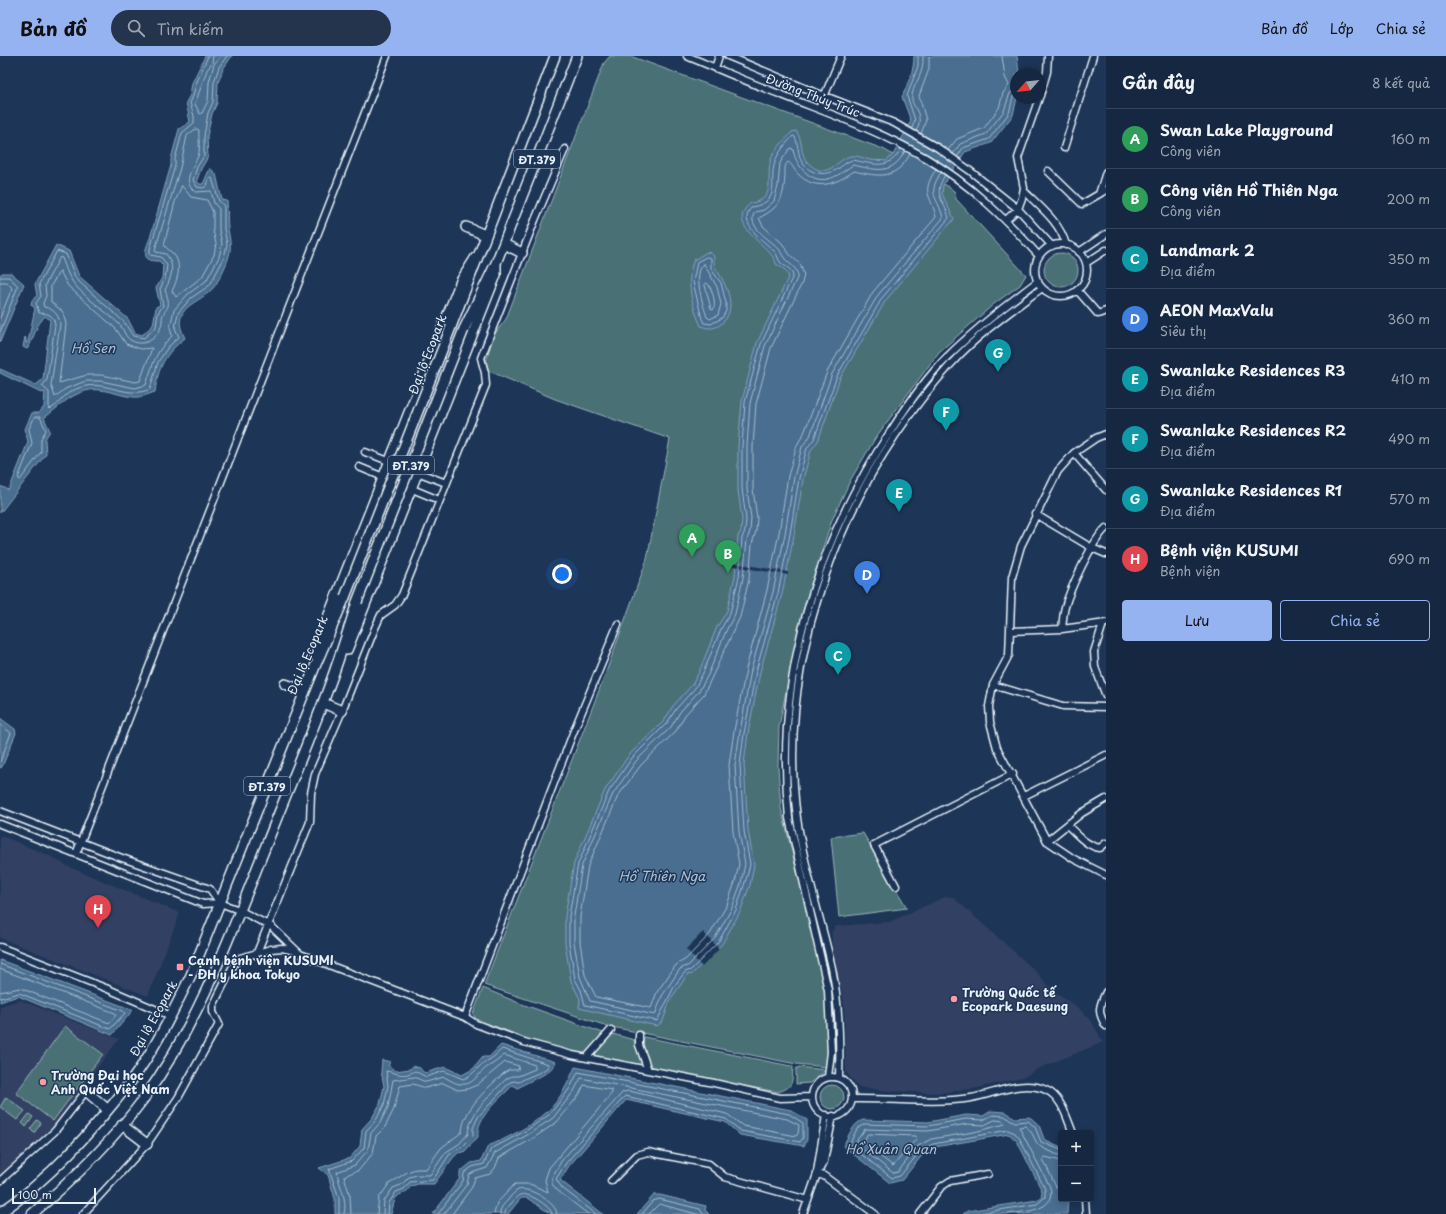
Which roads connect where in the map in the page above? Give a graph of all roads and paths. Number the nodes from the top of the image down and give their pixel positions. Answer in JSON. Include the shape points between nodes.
{"nodes":[{"id":1,"x":387,"y":56,"type":"edge"},
{"id":2,"x":555,"y":56,"type":"edge"},
{"id":3,"x":577,"y":56,"type":"edge"},
{"id":4,"x":687,"y":56,"type":"edge"},
{"id":5,"x":719,"y":56,"type":"edge"},
{"id":6,"x":728,"y":56,"type":"edge"},
{"id":7,"x":840,"y":56,"type":"edge"},
{"id":8,"x":1048,"y":56,"type":"edge"},
{"id":9,"x":1093,"y":56,"type":"edge"},
{"id":10,"x":715,"y":68,"type":"junction"},
{"id":11,"x":1046,"y":76,"type":"edge"},
{"id":12,"x":825,"y":96,"type":"junction"},
{"id":13,"x":1037,"y":104,"type":"edge"},
{"id":14,"x":819,"y":109,"type":"junction"},
{"id":15,"x":1064,"y":148,"type":"dead end"},
{"id":16,"x":565,"y":149,"type":"dead end"},
{"id":17,"x":1048,"y":171,"type":"dead end"},
{"id":18,"x":1106,"y":172,"type":"edge"},
{"id":19,"x":1106,"y":190,"type":"edge"},
{"id":20,"x":1024,"y":191,"type":"junction"},
{"id":21,"x":1099,"y":194,"type":"junction"},
{"id":22,"x":1018,"y":209,"type":"junction"},
{"id":23,"x":1006,"y":220,"type":"junction"},
{"id":24,"x":466,"y":227,"type":"dead end"},
{"id":25,"x":1106,"y":234,"type":"edge"},
{"id":26,"x":485,"y":235,"type":"junction"},
{"id":27,"x":504,"y":244,"type":"junction"},
{"id":28,"x":1066,"y":245,"type":"junction"},
{"id":29,"x":1052,"y":246,"type":"junction"},
{"id":30,"x":1106,"y":250,"type":"edge"},
{"id":31,"x":1079,"y":252,"type":"junction"},
{"id":32,"x":522,"y":253,"type":"junction"},
{"id":33,"x":1039,"y":256,"type":"junction"},
{"id":34,"x":476,"y":257,"type":"junction"},
{"id":35,"x":496,"y":262,"type":"junction"},
{"id":36,"x":1086,"y":263,"type":"junction"},
{"id":37,"x":1038,"y":281,"type":"junction"},
{"id":38,"x":1042,"y":288,"type":"junction"},
{"id":39,"x":1077,"y":290,"type":"junction"},
{"id":40,"x":1106,"y":312,"type":"edge"},
{"id":41,"x":969,"y":337,"type":"junction"},
{"id":42,"x":974,"y":343,"type":"junction"},
{"id":43,"x":900,"y":416,"type":"junction"},
{"id":44,"x":906,"y":421,"type":"junction"},
{"id":45,"x":1106,"y":434,"type":"edge"},
{"id":46,"x":365,"y":452,"type":"dead end"},
{"id":47,"x":1074,"y":453,"type":"junction"},
{"id":48,"x":390,"y":461,"type":"junction"},
{"id":49,"x":358,"y":467,"type":"dead end"},
{"id":50,"x":418,"y":472,"type":"junction"},
{"id":51,"x":384,"y":477,"type":"junction"},
{"id":52,"x":446,"y":483,"type":"junction"},
{"id":53,"x":411,"y":488,"type":"junction"},
{"id":54,"x":1106,"y":490,"type":"edge"},
{"id":55,"x":439,"y":500,"type":"junction"},
{"id":56,"x":1035,"y":514,"type":"junction"},
{"id":57,"x":1106,"y":528,"type":"edge"},
{"id":58,"x":1092,"y":548,"type":"junction"},
{"id":59,"x":1106,"y":554,"type":"edge"},
{"id":60,"x":820,"y":580,"type":"junction"},
{"id":61,"x":618,"y":624,"type":"dead end"},
{"id":62,"x":1104,"y":624,"type":"edge"},
{"id":63,"x":1062,"y":629,"type":"junction"},
{"id":64,"x":1011,"y":631,"type":"junction"},
{"id":65,"x":314,"y":669,"type":"junction"},
{"id":66,"x":286,"y":684,"type":"dead end"},
{"id":67,"x":994,"y":685,"type":"junction"},
{"id":68,"x":329,"y":687,"type":"junction"},
{"id":69,"x":305,"y":691,"type":"junction"},
{"id":70,"x":1106,"y":696,"type":"edge"},
{"id":71,"x":323,"y":703,"type":"junction"},
{"id":72,"x":1106,"y":707,"type":"edge"},
{"id":73,"x":342,"y":711,"type":"junction"},
{"id":74,"x":785,"y":755,"type":"junction"},
{"id":75,"x":792,"y":755,"type":"junction"},
{"id":76,"x":1106,"y":755,"type":"edge"},
{"id":77,"x":1013,"y":774,"type":"junction"},
{"id":78,"x":1024,"y":796,"type":"junction"},
{"id":79,"x":1106,"y":799,"type":"edge"},
{"id":80,"x":0,"y":811,"type":"edge"},
{"id":81,"x":0,"y":824,"type":"edge"},
{"id":82,"x":1067,"y":825,"type":"junction"},
{"id":83,"x":1047,"y":841,"type":"junction"},
{"id":84,"x":80,"y":842,"type":"junction"},
{"id":85,"x":1106,"y":843,"type":"edge"},
{"id":86,"x":76,"y":854,"type":"junction"},
{"id":87,"x":805,"y":875,"type":"junction"},
{"id":88,"x":1106,"y":875,"type":"edge"},
{"id":89,"x":896,"y":886,"type":"dead end"},
{"id":90,"x":220,"y":903,"type":"junction"},
{"id":91,"x":239,"y":910,"type":"junction"},
{"id":92,"x":268,"y":924,"type":"junction"},
{"id":93,"x":0,"y":947,"type":"edge"},
{"id":94,"x":300,"y":954,"type":"junction"},
{"id":95,"x":256,"y":955,"type":"junction"},
{"id":96,"x":835,"y":989,"type":"junction"},
{"id":97,"x":828,"y":990,"type":"junction"},
{"id":98,"x":1106,"y":992,"type":"edge"},
{"id":99,"x":171,"y":1016,"type":"junction"},
{"id":100,"x":465,"y":1017,"type":"junction"},
{"id":101,"x":1106,"y":1026,"type":"edge"},
{"id":102,"x":612,"y":1030,"type":"dead end"},
{"id":103,"x":639,"y":1035,"type":"dead end"},
{"id":104,"x":587,"y":1057,"type":"junction"},
{"id":105,"x":648,"y":1070,"type":"junction"},
{"id":106,"x":828,"y":1077,"type":"junction"},
{"id":107,"x":839,"y":1078,"type":"junction"},
{"id":108,"x":86,"y":1091,"type":"joint"},
{"id":109,"x":812,"y":1097,"type":"junction"},
{"id":110,"x":852,"y":1099,"type":"junction"},
{"id":111,"x":108,"y":1109,"type":"junction"},
{"id":112,"x":826,"y":1115,"type":"junction"},
{"id":113,"x":834,"y":1116,"type":"junction"},
{"id":114,"x":122,"y":1125,"type":"junction"},
{"id":115,"x":1072,"y":1130,"type":"edge"},
{"id":116,"x":147,"y":1144,"type":"junction"},
{"id":117,"x":817,"y":1174,"type":"junction"},
{"id":118,"x":988,"y":1174,"type":"dead end"},
{"id":119,"x":0,"y":1181,"type":"edge"},
{"id":120,"x":611,"y":1181,"type":"dead end"},
{"id":121,"x":808,"y":1200,"type":"junction"},
{"id":122,"x":1085,"y":1202,"type":"edge"},
{"id":123,"x":0,"y":1213,"type":"edge"},
{"id":124,"x":32,"y":1214,"type":"edge"},
{"id":125,"x":83,"y":1214,"type":"edge"},
{"id":126,"x":803,"y":1214,"type":"edge"},
{"id":127,"x":875,"y":1214,"type":"edge"},
{"id":128,"x":920,"y":1214,"type":"edge"},
{"id":129,"x":1086,"y":1214,"type":"edge"}],
"edges":[{"from":1,"to":84,"type":"street"},
{"from":2,"to":26,"type":"highway","name":"Đại lộ Ecopark","number":"ĐT.379"},
{"from":3,"to":27,"type":"highway","number":"ĐT.379"},
{"from":4,"to":10,"type":"street","name":"Đường Thủy Trúc"},
{"from":5,"to":10,"type":"street"},
{"from":6,"to":12,"type":"street","name":"Đường Thủy Trúc"},
{"from":7,"to":12,"type":"street"},
{"from":8,"to":11,"type":"street"},
{"from":9,"to":15,"type":"street"},
{"from":10,"to":14,"type":"street","name":"Đường Thủy Trúc"},
{"from":12,"to":14,"type":"street"},
{"from":12,"to":22,"type":"street","name":"Đường Thủy Trúc","via":[[894,123],[938,148]]},
{"from":13,"to":20,"type":"street","via":[[1018,158]]},
{"from":14,"to":23,"type":"street","name":"Đường Thủy Trúc","via":[[854,122],[926,158],[961,182]]},
{"from":16,"to":32,"type":"street"},
{"from":17,"to":21,"type":"street","via":[[1082,204]]},
{"from":18,"to":21,"type":"street"},
{"from":19,"to":21,"type":"street"},
{"from":20,"to":22,"type":"street"},
{"from":20,"to":28,"type":"street","via":[[1058,226]]},
{"from":22,"to":23,"type":"street"},
{"from":22,"to":29,"type":"street"},
{"from":23,"to":33,"type":"street"},
{"from":24,"to":26,"type":"highway"},
{"from":25,"to":31,"type":"street"},
{"from":26,"to":34,"type":"highway","name":"Đại lộ Ecopark","number":"ĐT.379"},
{"from":27,"to":32,"type":"highway"},
{"from":27,"to":35,"type":"highway","number":"ĐT.379"},
{"from":28,"to":29,"type":"street"},
{"from":28,"to":31,"type":"street"},
{"from":29,"to":33,"type":"street"},
{"from":30,"to":36,"type":"street"},
{"from":31,"to":36,"type":"street"},
{"from":32,"to":52,"type":"street","via":[[481,358],[486,385]]},
{"from":33,"to":37,"type":"street","via":[[1036,273]]},
{"from":34,"to":48,"type":"highway","via":[[461,281]]},
{"from":34,"to":65,"type":"highway","name":"Đại lộ Ecopark","number":"ĐT.379","bridge":true,"via":[[345,597]]},
{"from":35,"to":50,"type":"highway","via":[[496,275]]},
{"from":35,"to":68,"type":"highway","number":"ĐT.379","bridge":true,"via":[[464,329],[357,602]]},
{"from":36,"to":39,"type":"street","via":[[1085,280]]},
{"from":37,"to":38,"type":"street"},
{"from":37,"to":41,"type":"street","via":[[995,312]]},
{"from":38,"to":39,"type":"street","via":[[1057,296]]},
{"from":38,"to":42,"type":"street"},
{"from":39,"to":40,"type":"street","via":[[1098,314]]},
{"from":41,"to":42,"type":"street"},
{"from":41,"to":43,"type":"street","via":[[946,358]]},
{"from":42,"to":44,"type":"street","via":[[953,362]]},
{"from":43,"to":44,"type":"street"},
{"from":43,"to":60,"type":"street","via":[[860,478]]},
{"from":44,"to":60,"type":"street","via":[[884,452],[866,485]]},
{"from":45,"to":47,"type":"street"},
{"from":46,"to":48,"type":"street"},
{"from":47,"to":54,"type":"street"},
{"from":47,"to":56,"type":"street","via":[[1058,471]]},
{"from":48,"to":50,"type":"street"},
{"from":48,"to":51,"type":"highway"},
{"from":49,"to":51,"type":"street"},
{"from":50,"to":52,"type":"street"},
{"from":50,"to":53,"type":"highway"},
{"from":51,"to":53,"type":"street"},
{"from":51,"to":65,"type":"highway","via":[[315,650]]},
{"from":52,"to":55,"type":"street"},
{"from":53,"to":55,"type":"street"},
{"from":53,"to":68,"type":"highway","via":[[342,663]]},
{"from":55,"to":73,"type":"street","via":[[402,595],[395,605],[381,615]]},
{"from":56,"to":58,"type":"street"},
{"from":56,"to":64,"type":"street","via":[[1021,546],[1012,577]]},
{"from":57,"to":58,"type":"street"},
{"from":58,"to":59,"type":"street"},
{"from":58,"to":63,"type":"street","via":[[1065,608]]},
{"from":60,"to":74,"type":"street","via":[[797,647],[790,691]]},
{"from":60,"to":75,"type":"street","via":[[802,660]]},
{"from":61,"to":100,"type":"street","via":[[573,733]]},
{"from":62,"to":63,"type":"street"},
{"from":62,"to":70,"type":"street","via":[[1094,652],[1095,667]]},
{"from":63,"to":64,"type":"street"},
{"from":64,"to":67,"type":"street","via":[[1009,655]]},
{"from":65,"to":69,"type":"highway","name":"Đại lộ Ecopark","number":"ĐT.379"},
{"from":66,"to":69,"type":"highway"},
{"from":67,"to":72,"type":"street","via":[[1063,706]]},
{"from":67,"to":77,"type":"street","via":[[989,706],[990,722],[997,748]]},
{"from":68,"to":71,"type":"highway","number":"ĐT.379"},
{"from":69,"to":90,"type":"highway","name":"Đại lộ Ecopark","number":"ĐT.379"},
{"from":71,"to":73,"type":"highway"},
{"from":71,"to":91,"type":"highway","number":"ĐT.379"},
{"from":73,"to":92,"type":"street","via":[[316,774],[311,793],[310,822]]},
{"from":74,"to":75,"type":"street"},
{"from":74,"to":87,"type":"street","via":[[789,818]]},
{"from":75,"to":87,"type":"street"},
{"from":76,"to":78,"type":"street"},
{"from":77,"to":78,"type":"street"},
{"from":77,"to":89,"type":"street","via":[[874,845]]},
{"from":78,"to":83,"type":"street"},
{"from":79,"to":82,"type":"street"},
{"from":80,"to":84,"type":"street"},
{"from":81,"to":86,"type":"street"},
{"from":82,"to":83,"type":"street"},
{"from":82,"to":85,"type":"street","via":[[1092,845],[1100,848]]},
{"from":83,"to":88,"type":"street","via":[[1074,859]]},
{"from":84,"to":86,"type":"street"},
{"from":84,"to":90,"type":"street","via":[[210,889]]},
{"from":86,"to":90,"type":"street","via":[[204,904]]},
{"from":87,"to":96,"type":"street","via":[[824,936]]},
{"from":87,"to":97,"type":"street"},
{"from":90,"to":91,"type":"street"},
{"from":90,"to":99,"type":"highway","name":"Đại lộ Ecopark","number":"ĐT.379","via":[[191,975]]},
{"from":91,"to":92,"type":"street"},
{"from":91,"to":114,"type":"highway","number":"ĐT.379","via":[[213,976],[188,1026],[153,1085]]},
{"from":92,"to":94,"type":"street"},
{"from":92,"to":95,"type":"street"},
{"from":93,"to":99,"type":"street","via":[[108,988]]},
{"from":94,"to":95,"type":"street","via":[[282,948]]},
{"from":94,"to":100,"type":"street"},
{"from":95,"to":116,"type":"street","via":[[240,958],[234,964],[213,1006],[219,1024],[178,1098]]},
{"from":96,"to":97,"type":"street"},
{"from":96,"to":107,"type":"street"},
{"from":97,"to":106,"type":"street","via":[[831,1052]]},
{"from":98,"to":101,"type":"street","via":[[1099,1006],[1099,1013]]},
{"from":99,"to":111,"type":"highway","name":"Đại lộ Ecopark","number":"ĐT.379","via":[[129,1083]]},
{"from":100,"to":104,"type":"street","via":[[476,1024],[524,1042]]},
{"from":102,"to":104,"type":"street"},
{"from":103,"to":105,"type":"street","via":[[639,1045]]},
{"from":104,"to":105,"type":"street"},
{"from":105,"to":109,"type":"street","via":[[780,1098]]},
{"from":106,"to":107,"type":"street"},
{"from":106,"to":109,"type":"street","via":[[818,1082]]},
{"from":107,"to":110,"type":"street","via":[[849,1086]]},
{"from":108,"to":111,"type":"highway"},
{"from":108,"to":119,"type":"street","via":[[54,1131]]},
{"from":109,"to":112,"type":"street","via":[[815,1106]]},
{"from":110,"to":113,"type":"street","via":[[848,1109]]},
{"from":110,"to":115,"type":"street","via":[[954,1100],[1025,1086],[1039,1088],[1054,1096],[1061,1105]]},
{"from":111,"to":123,"type":"highway","name":"Đại lộ Ecopark","number":"ĐT.379","via":[[72,1150],[24,1196]]},
{"from":112,"to":113,"type":"street"},
{"from":112,"to":117,"type":"street"},
{"from":113,"to":117,"type":"street","via":[[824,1161]]},
{"from":114,"to":116,"type":"highway"},
{"from":114,"to":124,"type":"highway","number":"ĐT.379","via":[[91,1160]]},
{"from":116,"to":125,"type":"street"},
{"from":117,"to":121,"type":"street"},
{"from":117,"to":127,"type":"street","via":[[824,1176]]},
{"from":118,"to":128,"type":"street","via":[[950,1181],[941,1187]]},
{"from":120,"to":121,"type":"street","via":[[637,1155],[648,1152],[709,1164],[725,1177]]},
{"from":121,"to":126,"type":"street"},
{"from":122,"to":129,"type":"street"}]}
